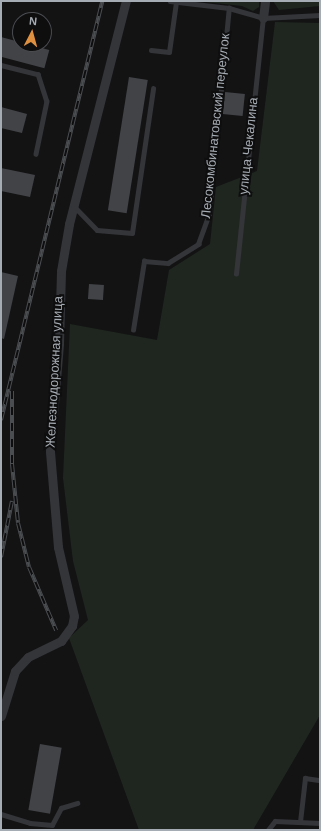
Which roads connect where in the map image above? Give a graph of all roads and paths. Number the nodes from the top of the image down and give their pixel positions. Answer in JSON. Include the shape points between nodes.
{"nodes":[{"id":1,"x":126,"y":1,"type":"edge"},
{"id":2,"x":170,"y":1,"type":"edge"},
{"id":3,"x":264,"y":1,"type":"edge"},
{"id":4,"x":176,"y":2,"type":"edge"},
{"id":5,"x":229,"y":8,"type":"junction"},
{"id":6,"x":320,"y":15,"type":"edge"},
{"id":7,"x":262,"y":18,"type":"junction"},
{"id":8,"x":151,"y":50,"type":"dead end"},
{"id":9,"x":1,"y":65,"type":"edge"},
{"id":10,"x":153,"y":89,"type":"dead end"},
{"id":11,"x":36,"y":154,"type":"dead end"},
{"id":12,"x":74,"y":206,"type":"junction"},
{"id":13,"x":236,"y":274,"type":"dead end"},
{"id":14,"x":133,"y":330,"type":"dead end"},
{"id":15,"x":1,"y":716,"type":"edge"},
{"id":16,"x":320,"y":780,"type":"edge"},
{"id":17,"x":77,"y":803,"type":"dead end"},
{"id":18,"x":1,"y":814,"type":"edge"},
{"id":19,"x":300,"y":822,"type":"junction"},
{"id":20,"x":320,"y":822,"type":"edge"},
{"id":21,"x":268,"y":830,"type":"edge"}],
"edges":[{"from":1,"to":12,"type":"street","name":"Железнодорожная улица"},
{"from":2,"to":4,"type":"lane"},
{"from":3,"to":7,"type":"street"},
{"from":4,"to":5,"type":"lane"},
{"from":4,"to":8,"type":"lane","via":[[169,52]]},
{"from":5,"to":7,"type":"lane"},
{"from":5,"to":14,"type":"lane","name":"Лесокомбинатовский переулок","via":[[209,214],[198,244],[168,263],[144,261]]},
{"from":6,"to":7,"type":"lane"},
{"from":7,"to":13,"type":"lane","name":"улица Чекалина"},
{"from":9,"to":11,"type":"lane","via":[[38,74],[47,101]]},
{"from":10,"to":12,"type":"lane","via":[[132,233],[97,230]]},
{"from":12,"to":15,"type":"street","name":"Железнодорожная улица","via":[[61,271],[59,343],[50,452],[58,547],[74,616],[68,635],[54,645],[28,657],[15,671]]},
{"from":16,"to":19,"type":"lane","via":[[305,778]]},
{"from":17,"to":18,"type":"lane","via":[[61,808],[52,825],[30,823]]},
{"from":19,"to":20,"type":"lane"},
{"from":19,"to":21,"type":"lane","via":[[275,821]]}]}
